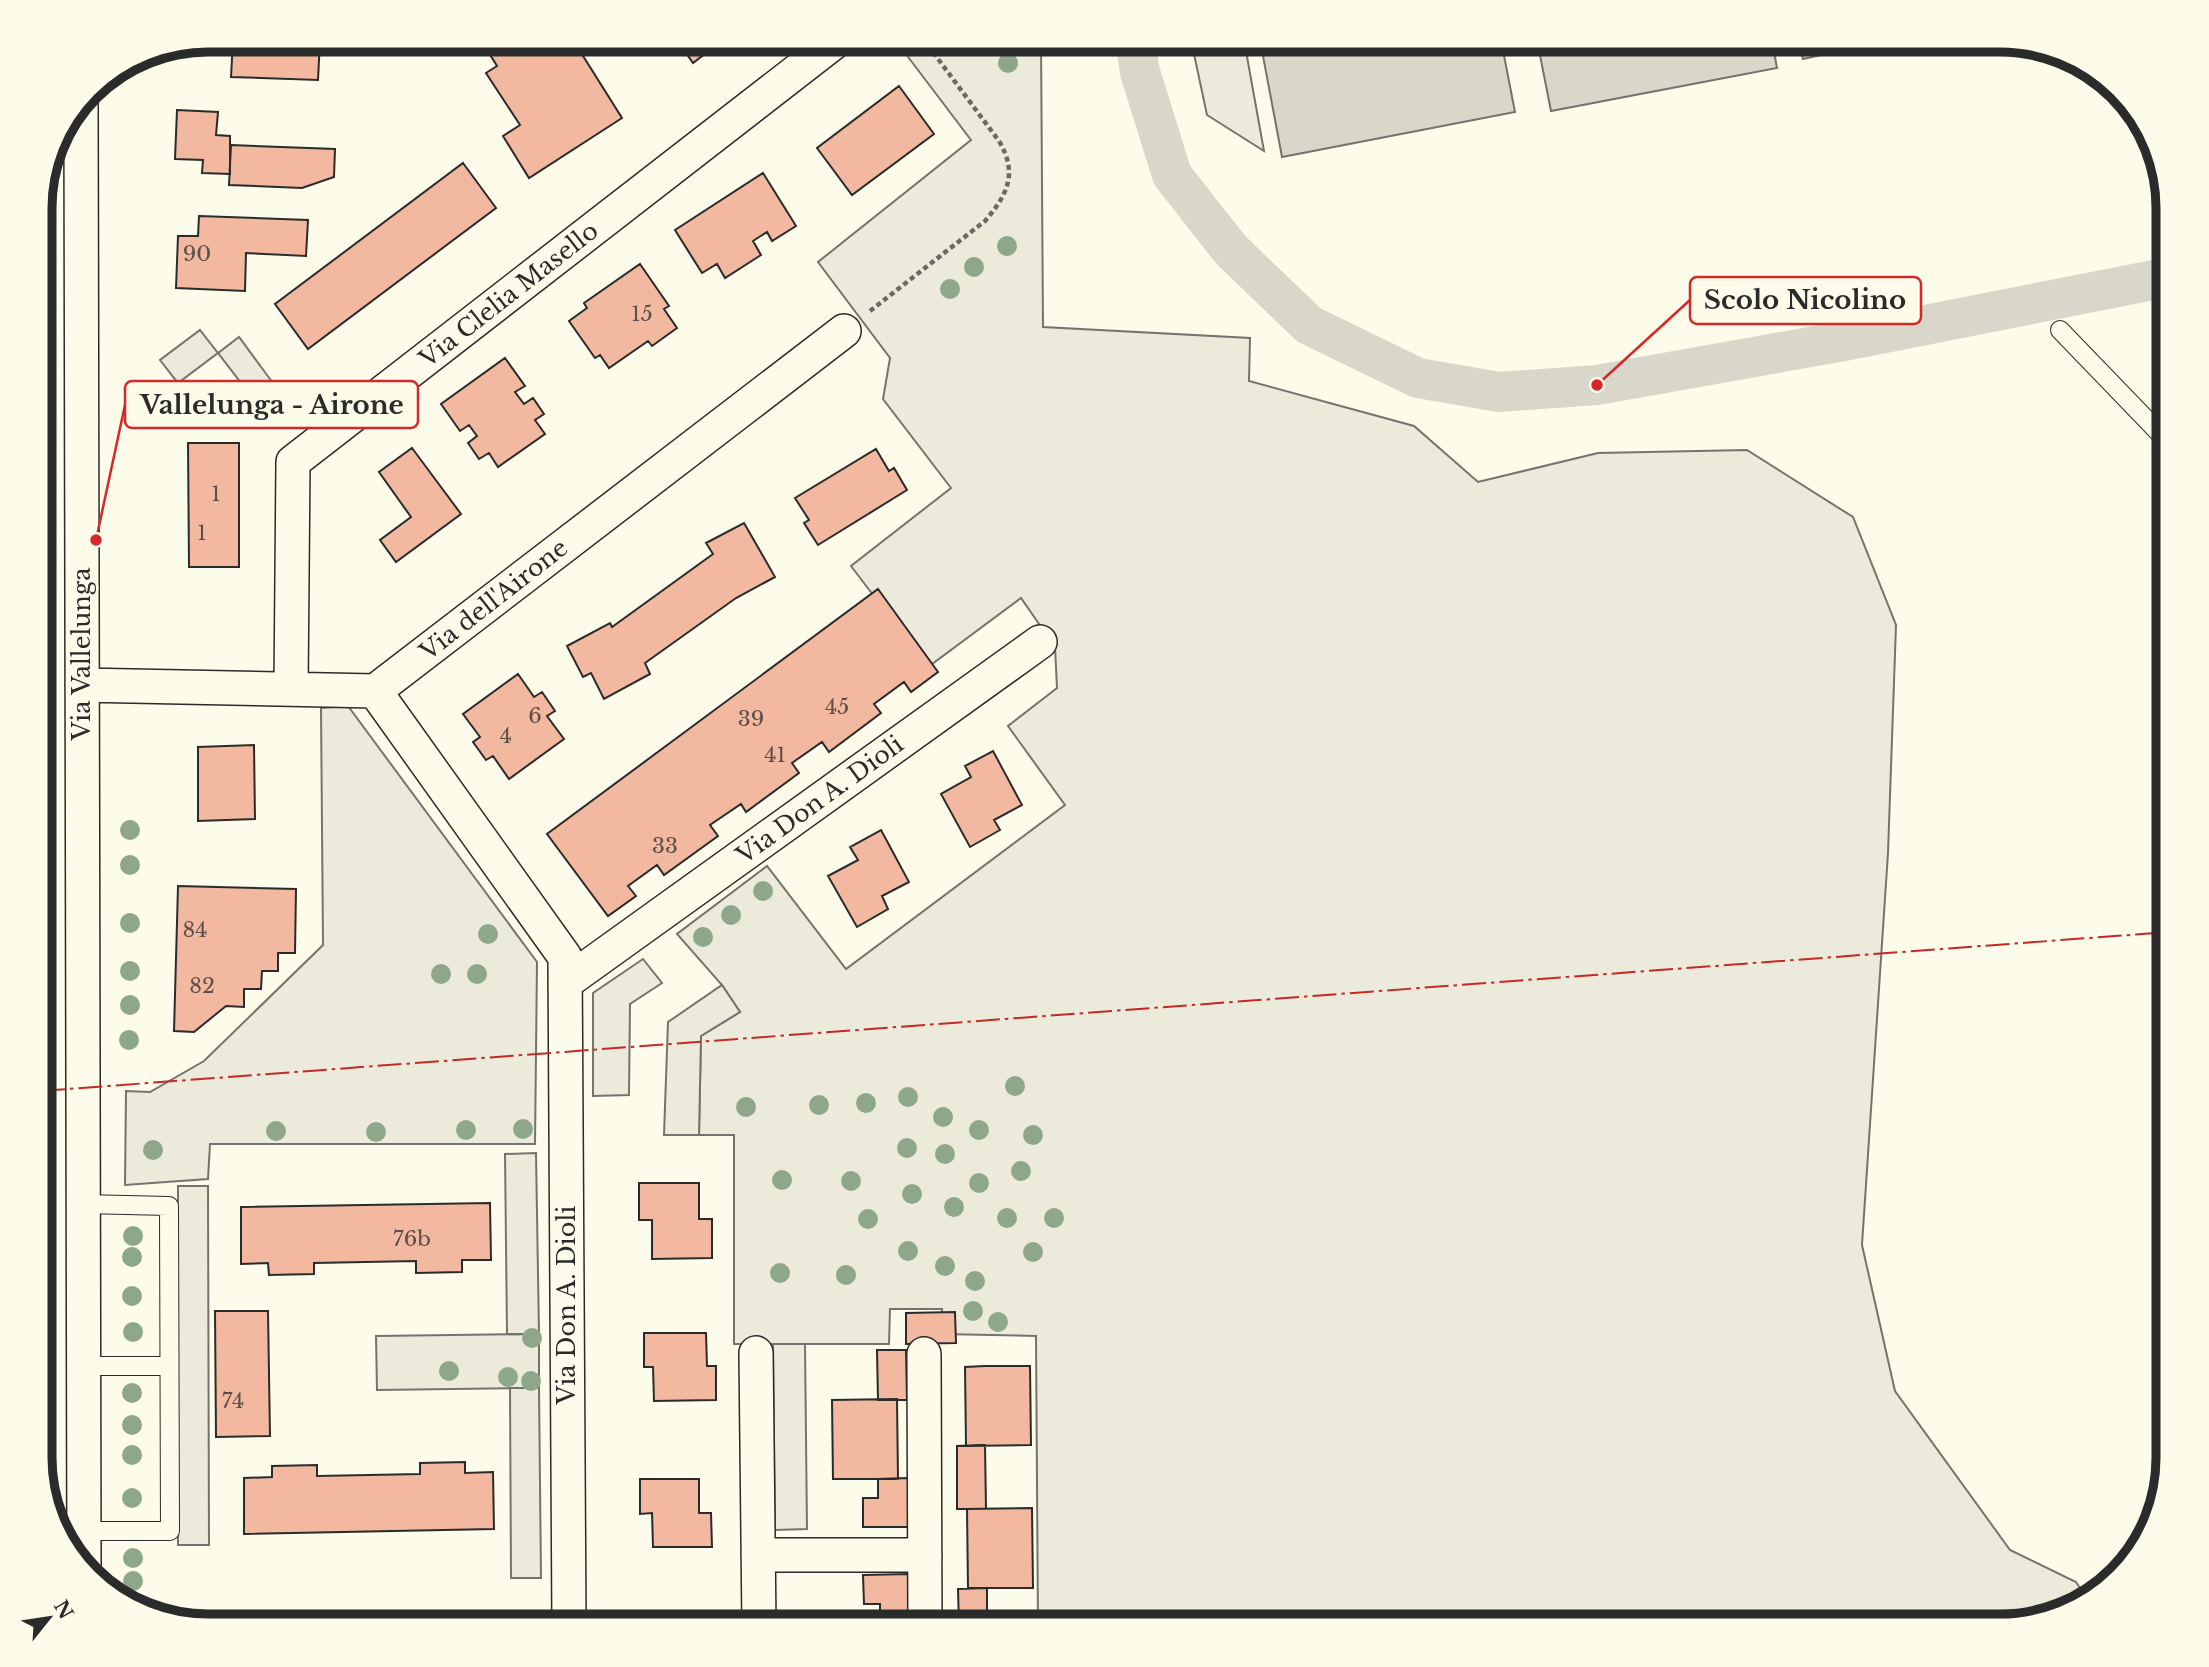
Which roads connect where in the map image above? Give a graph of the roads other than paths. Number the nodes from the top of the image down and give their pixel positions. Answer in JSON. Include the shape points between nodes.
{"nodes":[{"id":1,"x":821,"y":53,"type":"edge"},
{"id":2,"x":80,"y":121,"type":"edge"},
{"id":3,"x":2060,"y":330,"type":"dead end"},
{"id":4,"x":844,"y":331,"type":"road end"},
{"id":5,"x":2156,"y":430,"type":"edge"},
{"id":6,"x":1040,"y":642,"type":"dead end"},
{"id":7,"x":82,"y":685,"type":"junction"},
{"id":8,"x":291,"y":689,"type":"junction"},
{"id":9,"x":375,"y":691,"type":"junction"},
{"id":10,"x":565,"y":983,"type":"junction"},
{"id":11,"x":83,"y":1204,"type":"junction"},
{"id":12,"x":756,"y":1353,"type":"dead end"},
{"id":13,"x":924,"y":1354,"type":"dead end"},
{"id":14,"x":84,"y":1366,"type":"junction"},
{"id":15,"x":169,"y":1366,"type":"junction"},
{"id":16,"x":84,"y":1531,"type":"junction"},
{"id":17,"x":84,"y":1552,"type":"edge"},
{"id":18,"x":758,"y":1555,"type":"junction"},
{"id":19,"x":925,"y":1555,"type":"junction"},
{"id":20,"x":569,"y":1614,"type":"edge"},
{"id":21,"x":759,"y":1614,"type":"edge"},
{"id":22,"x":925,"y":1614,"type":"edge"}],
"edges":[{"from":1,"to":8,"type":"street","name":"Via Clelia Masello","via":[[293,463]]},
{"from":2,"to":7,"type":"street","name":"Via Vallelunga"},
{"from":3,"to":5,"type":"lane"},
{"from":4,"to":9,"type":"street","name":"Via dell'Airone"},
{"from":6,"to":10,"type":"street","name":"Via Don A. Dioli"},
{"from":7,"to":8,"type":"street"},
{"from":7,"to":11,"type":"street","name":"Via Vallelunga"},
{"from":8,"to":9,"type":"street"},
{"from":9,"to":10,"type":"street","name":"Via Don A. Dioli","via":[[565,957]]},
{"from":10,"to":20,"type":"street","name":"Via Don A. Dioli"},
{"from":11,"to":14,"type":"street","name":"Via Vallelunga"},
{"from":11,"to":15,"type":"lane","via":[[169,1206]]},
{"from":12,"to":18,"type":"street"},
{"from":13,"to":19,"type":"street"},
{"from":14,"to":15,"type":"lane"},
{"from":14,"to":16,"type":"street","name":"Via Vallelunga"},
{"from":15,"to":16,"type":"lane","via":[[170,1531]]},
{"from":16,"to":17,"type":"street","name":"Via Vallelunga"},
{"from":18,"to":19,"type":"street"},
{"from":18,"to":21,"type":"street"},
{"from":19,"to":22,"type":"street"}]}
